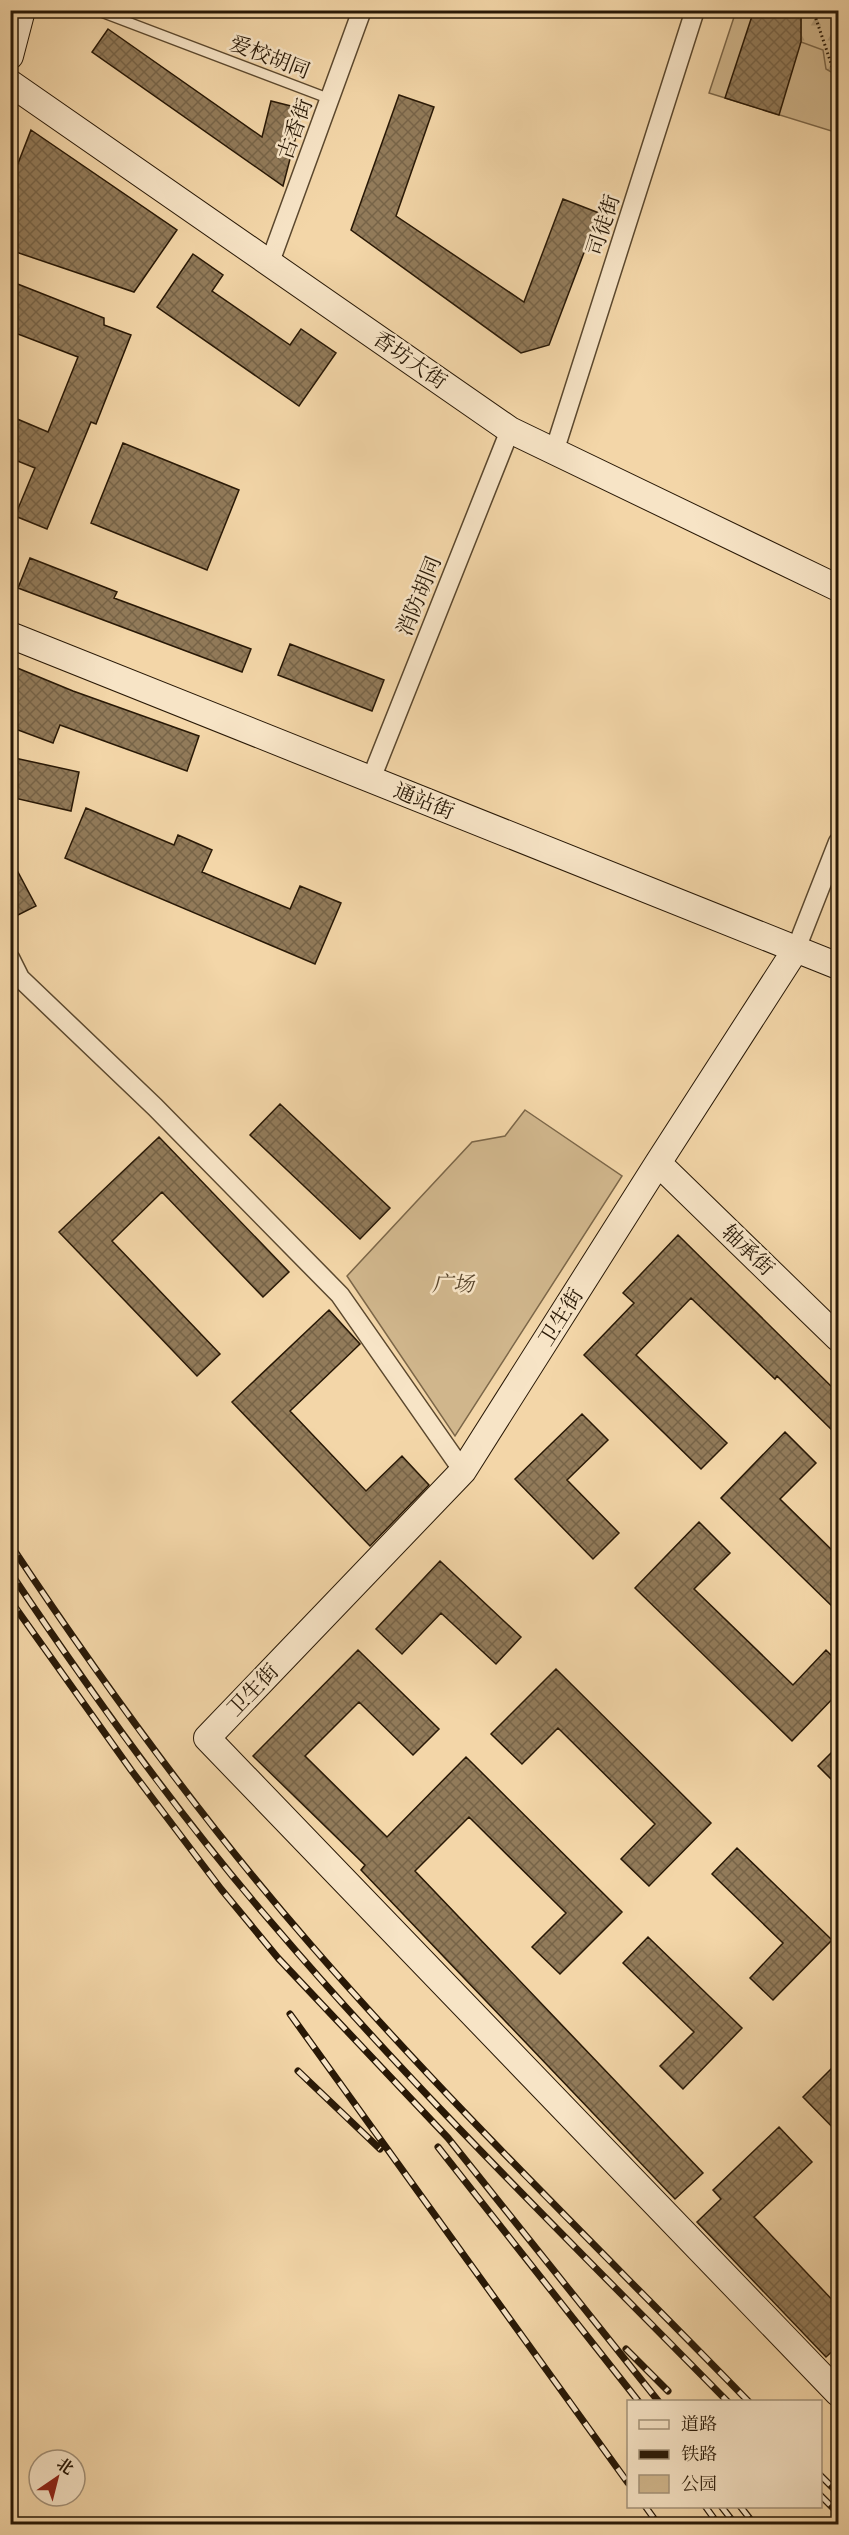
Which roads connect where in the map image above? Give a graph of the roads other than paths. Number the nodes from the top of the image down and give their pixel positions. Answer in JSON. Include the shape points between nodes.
{"nodes":[{"id":1,"x":22,"y":10,"type":"edge"},
{"id":2,"x":96,"y":10,"type":"edge"},
{"id":3,"x":362,"y":10,"type":"edge"},
{"id":4,"x":695,"y":10,"type":"edge"},
{"id":5,"x":10,"y":56,"type":"edge"},
{"id":6,"x":10,"y":83,"type":"edge"},
{"id":7,"x":330,"y":99,"type":"junction"},
{"id":8,"x":270,"y":262,"type":"junction"},
{"id":9,"x":510,"y":430,"type":"junction"},
{"id":10,"x":554,"y":452,"type":"junction"},
{"id":11,"x":838,"y":588,"type":"edge"},
{"id":12,"x":10,"y":635,"type":"edge"},
{"id":13,"x":371,"y":779,"type":"junction"},
{"id":14,"x":838,"y":842,"type":"edge"},
{"id":15,"x":796,"y":949,"type":"junction"},
{"id":16,"x":10,"y":958,"type":"edge"},
{"id":17,"x":838,"y":966,"type":"edge"},
{"id":18,"x":658,"y":1163,"type":"junction"},
{"id":19,"x":838,"y":1338,"type":"edge"},
{"id":20,"x":463,"y":1471,"type":"junction"},
{"id":21,"x":838,"y":2393,"type":"edge"}],
"edges":[{"from":1,"to":5,"type":"street"},
{"from":2,"to":7,"type":"lane","name":"爱校胡同"},
{"from":3,"to":7,"type":"street","name":"古香街"},
{"from":4,"to":10,"type":"street","name":"司徒街"},
{"from":6,"to":8,"type":"street","name":"香坊大街"},
{"from":7,"to":8,"type":"street","name":"古香街"},
{"from":8,"to":9,"type":"street","name":"香坊大街"},
{"from":9,"to":10,"type":"street","name":"香坊大街"},
{"from":9,"to":13,"type":"street","name":"消防胡同"},
{"from":10,"to":11,"type":"street","name":"香坊大街"},
{"from":12,"to":13,"type":"street","name":"通站街"},
{"from":13,"to":15,"type":"street","name":"通站街"},
{"from":14,"to":15,"type":"street","name":"卫生街"},
{"from":15,"to":17,"type":"street","name":"通站街"},
{"from":15,"to":18,"type":"street","name":"卫生街"},
{"from":16,"to":20,"type":"street","via":[[20,978],[155,1107],[340,1296]]},
{"from":18,"to":19,"type":"street","name":"轴承街"},
{"from":18,"to":20,"type":"street","name":"卫生街"},
{"from":20,"to":21,"type":"street","name":"卫生街","via":[[207,1738]]}]}
